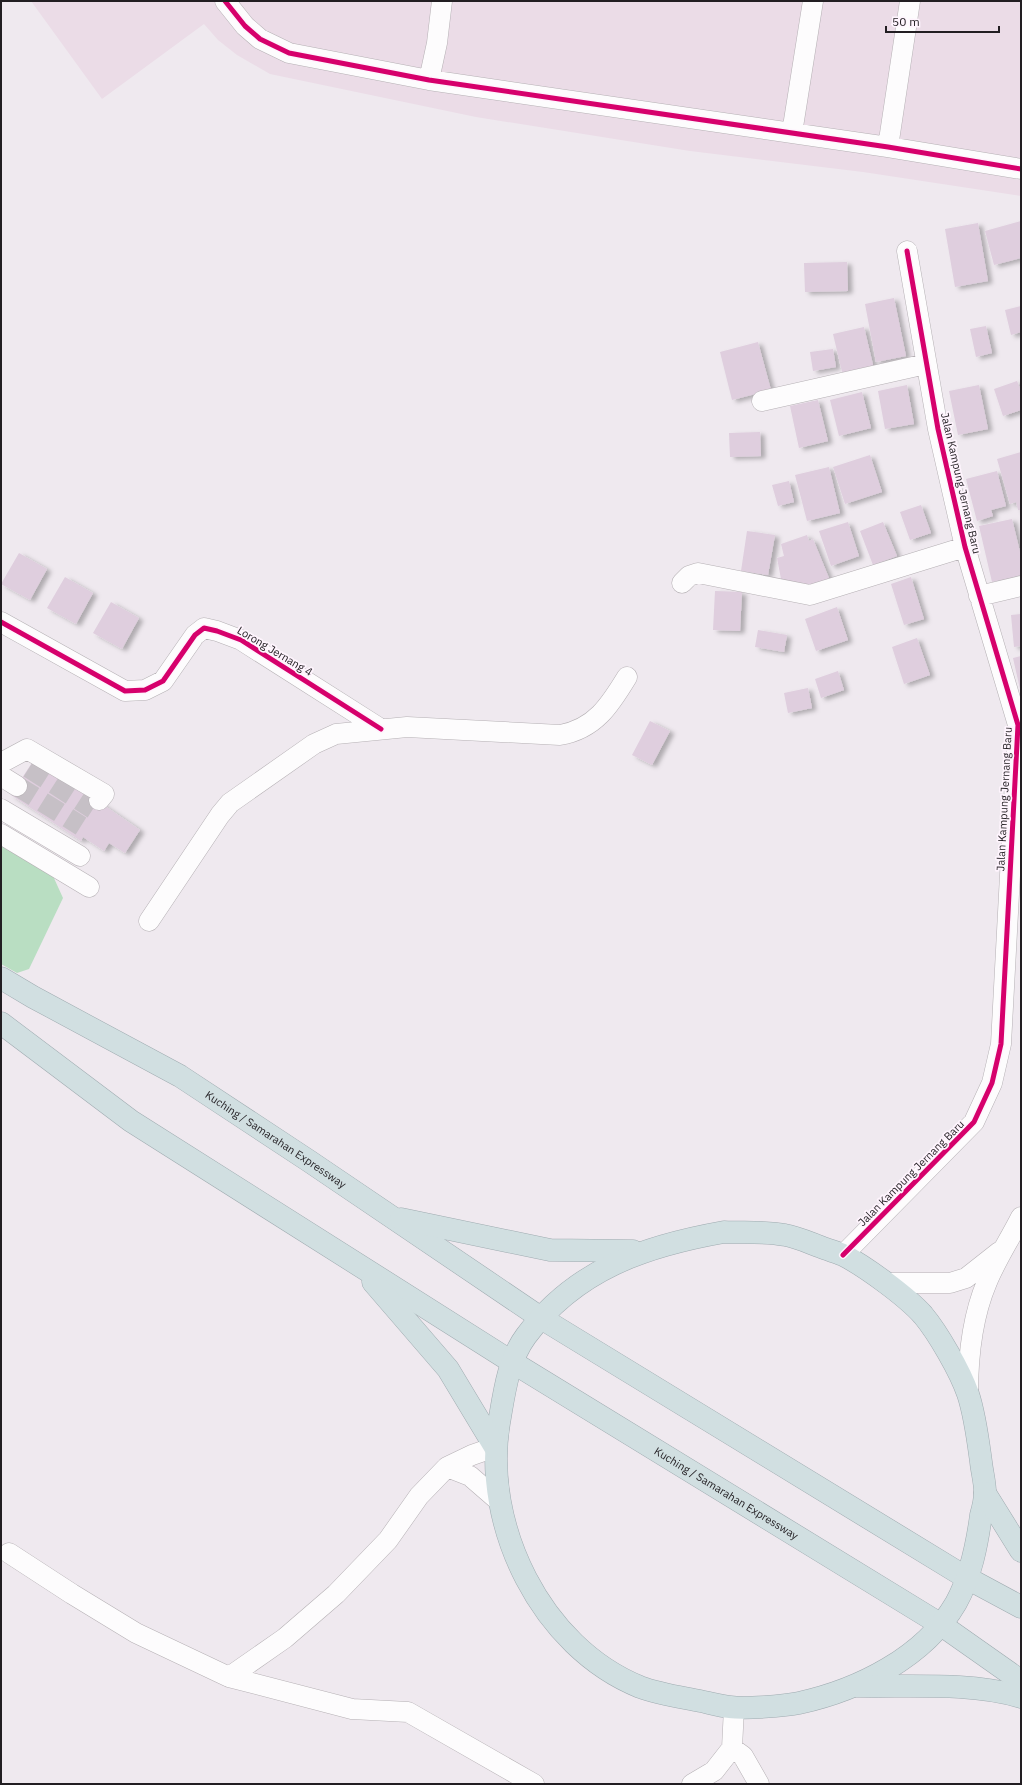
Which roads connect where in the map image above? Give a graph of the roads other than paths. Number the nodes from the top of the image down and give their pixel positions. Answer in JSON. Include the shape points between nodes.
{"nodes":[{"id":1,"x":225,"y":1,"type":"edge"},
{"id":2,"x":442,"y":1,"type":"edge"},
{"id":3,"x":813,"y":1,"type":"edge"},
{"id":4,"x":910,"y":1,"type":"edge"},
{"id":5,"x":429,"y":80,"type":"junction"},
{"id":6,"x":792,"y":133,"type":"junction"},
{"id":7,"x":888,"y":147,"type":"junction"},
{"id":8,"x":1021,"y":169,"type":"edge"},
{"id":9,"x":907,"y":251,"type":"dead end"},
{"id":10,"x":926,"y":364,"type":"junction"},
{"id":11,"x":762,"y":400,"type":"dead end"},
{"id":12,"x":964,"y":547,"type":"junction"},
{"id":13,"x":682,"y":582,"type":"dead end"},
{"id":14,"x":1021,"y":586,"type":"edge"},
{"id":15,"x":979,"y":596,"type":"junction"},
{"id":16,"x":1,"y":622,"type":"edge"},
{"id":17,"x":627,"y":677,"type":"dead end"},
{"id":18,"x":381,"y":729,"type":"junction"},
{"id":19,"x":6,"y":760,"type":"edge"},
{"id":20,"x":29,"y":768,"type":"tunnel mouth"},
{"id":21,"x":99,"y":800,"type":"dead end"},
{"id":22,"x":1,"y":809,"type":"edge"},
{"id":23,"x":1,"y":834,"type":"edge"},
{"id":24,"x":75,"y":837,"type":"tunnel mouth"},
{"id":25,"x":80,"y":856,"type":"junction"},
{"id":26,"x":149,"y":921,"type":"dead end"},
{"id":27,"x":1,"y":978,"type":"edge"},
{"id":28,"x":1,"y":1023,"type":"edge"},
{"id":29,"x":390,"y":1217,"type":"junction"},
{"id":30,"x":1021,"y":1217,"type":"edge"},
{"id":31,"x":1006,"y":1247,"type":"junction"},
{"id":32,"x":642,"y":1251,"type":"junction"},
{"id":33,"x":843,"y":1255,"type":"junction"},
{"id":34,"x":358,"y":1264,"type":"junction"},
{"id":35,"x":885,"y":1283,"type":"junction"},
{"id":36,"x":541,"y":1318,"type":"junction"},
{"id":37,"x":512,"y":1362,"type":"junction"},
{"id":38,"x":968,"y":1394,"type":"junction"},
{"id":39,"x":495,"y":1447,"type":"junction"},
{"id":40,"x":448,"y":1467,"type":"junction"},
{"id":41,"x":985,"y":1493,"type":"junction"},
{"id":42,"x":500,"y":1502,"type":"junction"},
{"id":43,"x":1021,"y":1551,"type":"edge"},
{"id":44,"x":10,"y":1553,"type":"dead end"},
{"id":45,"x":967,"y":1578,"type":"junction"},
{"id":46,"x":1021,"y":1608,"type":"edge"},
{"id":47,"x":940,"y":1624,"type":"junction"},
{"id":48,"x":229,"y":1677,"type":"junction"},
{"id":49,"x":1021,"y":1681,"type":"edge"},
{"id":50,"x":855,"y":1686,"type":"junction"},
{"id":51,"x":1021,"y":1697,"type":"edge"},
{"id":52,"x":734,"y":1708,"type":"junction"},
{"id":53,"x":732,"y":1748,"type":"junction"},
{"id":54,"x":534,"y":1784,"type":"edge"},
{"id":55,"x":692,"y":1784,"type":"edge"},
{"id":56,"x":759,"y":1784,"type":"edge"}],
"edges":[{"from":1,"to":5,"type":"street","via":[[245,26],[260,39],[289,53]]},
{"from":2,"to":5,"type":"street"},
{"from":3,"to":6,"type":"street"},
{"from":4,"to":7,"type":"street"},
{"from":5,"to":6,"type":"street"},
{"from":6,"to":7,"type":"street"},
{"from":7,"to":8,"type":"street"},
{"from":9,"to":10,"type":"street","name":"Jalan Kampung Jernang Baru"},
{"from":10,"to":11,"type":"street"},
{"from":10,"to":12,"type":"street","name":"Jalan Kampung Jernang Baru"},
{"from":12,"to":13,"type":"street","via":[[810,595],[698,573]]},
{"from":12,"to":15,"type":"street","name":"Jalan Kampung Jernang Baru"},
{"from":14,"to":15,"type":"street"},
{"from":15,"to":33,"type":"street","name":"Jalan Kampung Jernang Baru","via":[[1018,725],[1001,1044],[992,1083],[974,1122]]},
{"from":16,"to":18,"type":"street","name":"Lorong Jernang 4","via":[[125,691],[145,690],[163,681],[195,635],[204,628],[217,631],[241,640]]},
{"from":17,"to":18,"type":"street","via":[[607,709],[575,732],[560,734],[407,727]]},
{"from":18,"to":26,"type":"street","via":[[336,734],[319,741],[230,803]]},
{"from":19,"to":20,"type":"street"},
{"from":19,"to":21,"type":"street","via":[[27,749],[104,794]]},
{"from":22,"to":25,"type":"street"},
{"from":23,"to":25,"type":"street","via":[[89,887]]},
{"from":24,"to":25,"type":"street"},
{"from":27,"to":29,"type":"highway","name":"Kuching / Samarahan Expressway","via":[[180,1076]]},
{"from":28,"to":34,"type":"highway","name":"Kuching / Samarahan Expressway","via":[[131,1121]]},
{"from":29,"to":32,"type":"highway","via":[[550,1250]]},
{"from":29,"to":36,"type":"highway","name":"Kuching / Samarahan Expressway"},
{"from":30,"to":31,"type":"street"},
{"from":31,"to":35,"type":"street","via":[[966,1278],[950,1283]]},
{"from":31,"to":38,"type":"street","via":[[987,1282],[976,1315],[968,1360]]},
{"from":32,"to":33,"type":"highway","via":[[724,1232],[787,1235]]},
{"from":32,"to":36,"type":"highway","via":[[586,1280]]},
{"from":33,"to":35,"type":"highway"},
{"from":34,"to":37,"type":"highway","name":"Kuching / Samarahan Expressway"},
{"from":34,"to":39,"type":"highway","via":[[448,1369]]},
{"from":35,"to":38,"type":"highway","via":[[922,1314],[945,1347]]},
{"from":36,"to":37,"type":"highway","via":[[523,1339]]},
{"from":36,"to":45,"type":"highway","name":"Kuching / Samarahan Expressway"},
{"from":37,"to":39,"type":"highway"},
{"from":37,"to":47,"type":"highway","name":"Kuching / Samarahan Expressway"},
{"from":38,"to":41,"type":"highway"},
{"from":39,"to":40,"type":"street"},
{"from":39,"to":42,"type":"highway"},
{"from":40,"to":42,"type":"street","via":[[470,1476]]},
{"from":40,"to":48,"type":"street","via":[[419,1496],[388,1540],[336,1594],[285,1638]]},
{"from":41,"to":43,"type":"highway"},
{"from":41,"to":45,"type":"highway","via":[[978,1539]]},
{"from":42,"to":52,"type":"highway","via":[[517,1562],[536,1596],[557,1625],[581,1648],[609,1670],[640,1686],[668,1695]]},
{"from":44,"to":48,"type":"street","via":[[136,1633]]},
{"from":45,"to":46,"type":"highway","name":"Kuching / Samarahan Expressway"},
{"from":45,"to":47,"type":"highway","via":[[955,1604]]},
{"from":47,"to":49,"type":"highway","name":"Kuching / Samarahan Expressway"},
{"from":47,"to":50,"type":"highway","via":[[908,1655]]},
{"from":48,"to":54,"type":"street","via":[[352,1709],[408,1712]]},
{"from":50,"to":51,"type":"highway","via":[[959,1688]]},
{"from":50,"to":52,"type":"highway","via":[[796,1703]]},
{"from":52,"to":53,"type":"street"},
{"from":53,"to":55,"type":"street","via":[[714,1771]]},
{"from":53,"to":56,"type":"street","via":[[743,1756]]}]}
